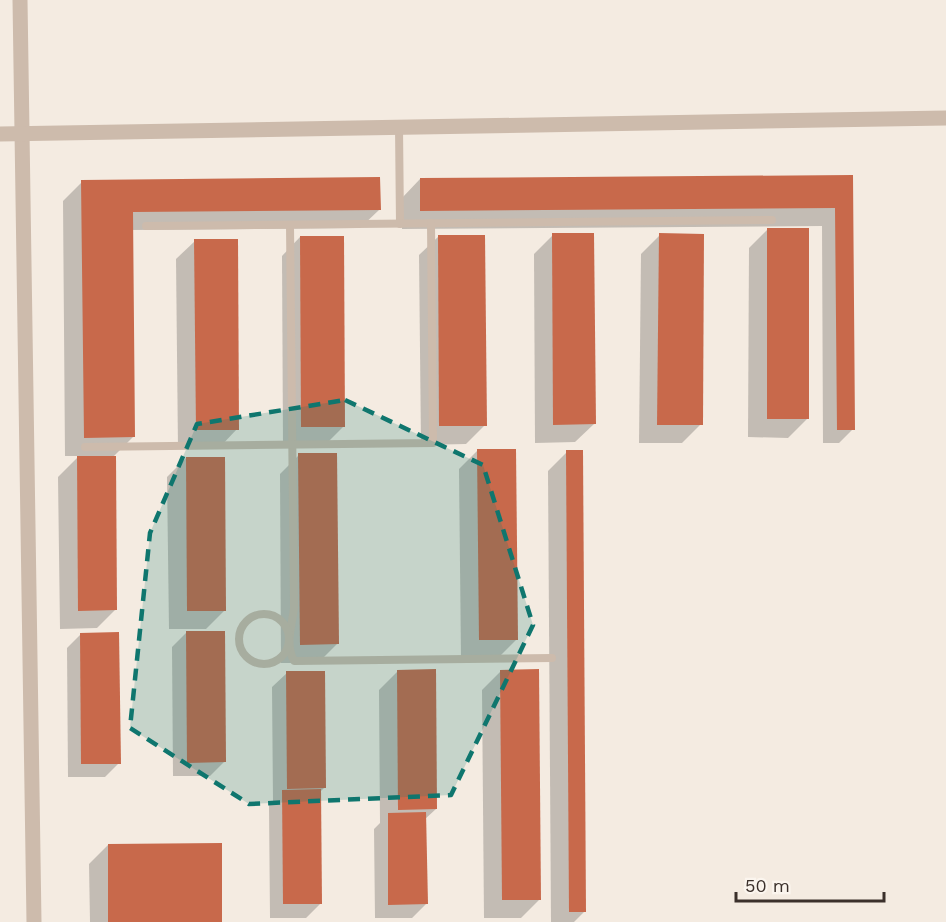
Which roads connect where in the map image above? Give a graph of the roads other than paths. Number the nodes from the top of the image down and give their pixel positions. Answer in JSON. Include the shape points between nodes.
{"nodes":[{"id":1,"x":20,"y":0,"type":"edge"},
{"id":2,"x":946,"y":118,"type":"edge"},
{"id":3,"x":399,"y":127,"type":"junction"},
{"id":4,"x":22,"y":133,"type":"junction"},
{"id":5,"x":0,"y":134,"type":"edge"},
{"id":6,"x":772,"y":220,"type":"dead end"},
{"id":7,"x":431,"y":223,"type":"junction"},
{"id":8,"x":400,"y":224,"type":"junction"},
{"id":9,"x":290,"y":225,"type":"junction"},
{"id":10,"x":146,"y":226,"type":"dead end"},
{"id":11,"x":292,"y":445,"type":"junction"},
{"id":12,"x":85,"y":447,"type":"dead end"},
{"id":13,"x":289,"y":640,"type":"junction"},
{"id":14,"x":552,"y":658,"type":"dead end"},
{"id":15,"x":34,"y":922,"type":"edge"}],
"edges":[{"from":1,"to":4,"type":"street"},
{"from":2,"to":3,"type":"street"},
{"from":3,"to":4,"type":"street"},
{"from":3,"to":8,"type":"lane"},
{"from":4,"to":5,"type":"street"},
{"from":4,"to":15,"type":"street"},
{"from":6,"to":7,"type":"lane"},
{"from":7,"to":8,"type":"lane"},
{"from":7,"to":11,"type":"lane","via":[[433,443]]},
{"from":8,"to":9,"type":"lane"},
{"from":9,"to":10,"type":"lane"},
{"from":9,"to":11,"type":"lane"},
{"from":11,"to":12,"type":"lane"},
{"from":11,"to":13,"type":"lane","via":[[294,608]]},
{"from":13,"to":13,"type":"lane","via":[[283,656],[268,664],[245,655],[239,639],[252,617],[269,614],[284,623]]},
{"from":13,"to":14,"type":"lane","via":[[294,661]]}]}
